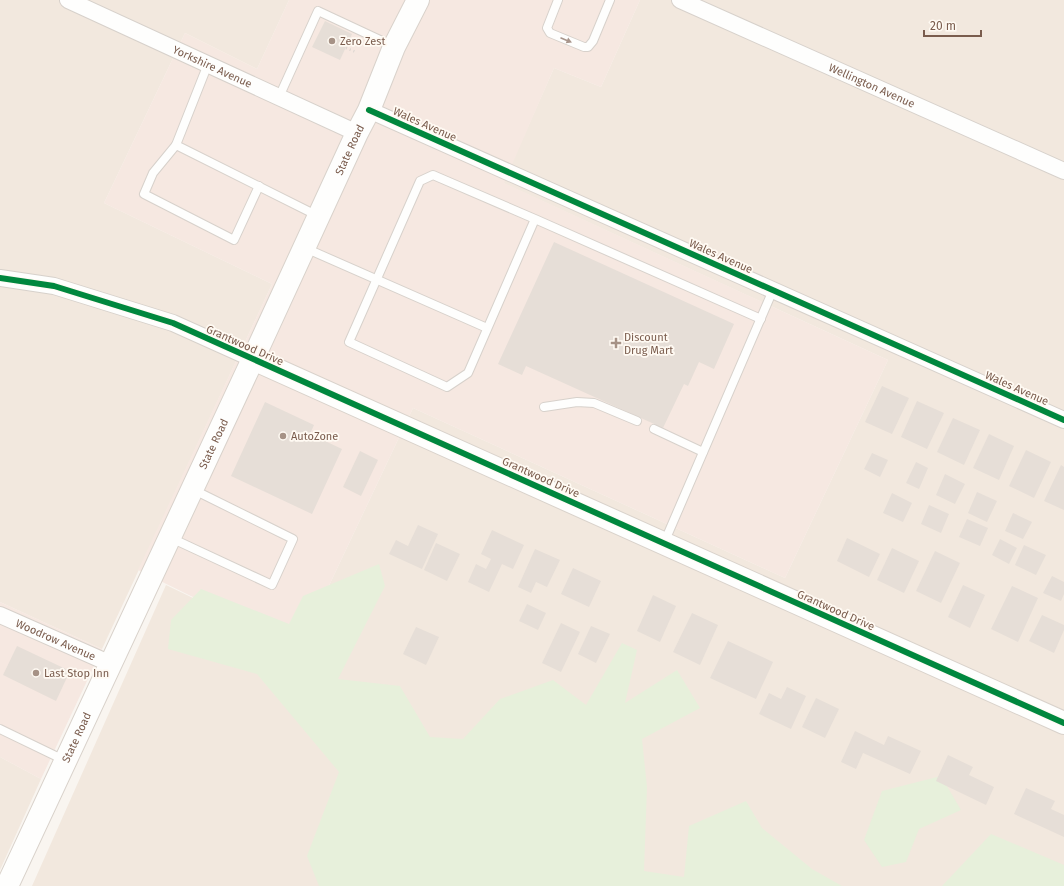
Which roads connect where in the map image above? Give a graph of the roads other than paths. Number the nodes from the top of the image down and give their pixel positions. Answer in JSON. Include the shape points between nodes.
{"nodes":[{"id":1,"x":68,"y":0,"type":"edge"},
{"id":2,"x":418,"y":0,"type":"edge"},
{"id":3,"x":558,"y":0,"type":"edge"},
{"id":4,"x":610,"y":0,"type":"edge"},
{"id":5,"x":680,"y":0,"type":"edge"},
{"id":6,"x":394,"y":47,"type":"junction"},
{"id":7,"x":208,"y":64,"type":"junction"},
{"id":8,"x":279,"y":97,"type":"junction"},
{"id":9,"x":369,"y":110,"type":"junction"},
{"id":10,"x":357,"y":132,"type":"junction"},
{"id":11,"x":176,"y":145,"type":"junction"},
{"id":12,"x":1064,"y":171,"type":"edge"},
{"id":13,"x":259,"y":186,"type":"junction"},
{"id":14,"x":319,"y":216,"type":"junction"},
{"id":15,"x":535,"y":219,"type":"junction"},
{"id":16,"x":304,"y":248,"type":"junction"},
{"id":17,"x":0,"y":278,"type":"edge"},
{"id":18,"x":377,"y":280,"type":"junction"},
{"id":19,"x":773,"y":290,"type":"junction"},
{"id":20,"x":761,"y":319,"type":"junction"},
{"id":21,"x":487,"y":328,"type":"junction"},
{"id":22,"x":253,"y":359,"type":"junction"},
{"id":23,"x":544,"y":407,"type":"dead end"},
{"id":24,"x":1064,"y":420,"type":"edge"},
{"id":25,"x":637,"y":421,"type":"dead end"},
{"id":26,"x":654,"y":429,"type":"dead end"},
{"id":27,"x":703,"y":452,"type":"junction"},
{"id":28,"x":193,"y":489,"type":"junction"},
{"id":29,"x":170,"y":537,"type":"junction"},
{"id":30,"x":664,"y":543,"type":"junction"},
{"id":31,"x":0,"y":615,"type":"edge"},
{"id":32,"x":111,"y":664,"type":"junction"},
{"id":33,"x":1064,"y":723,"type":"edge"},
{"id":34,"x":0,"y":729,"type":"edge"},
{"id":35,"x":66,"y":761,"type":"junction"},
{"id":36,"x":7,"y":886,"type":"edge"}],
"edges":[{"from":1,"to":7,"type":"street","name":"Yorkshire Avenue"},
{"from":2,"to":6,"type":"main road","name":"State Road"},
{"from":3,"to":4,"type":"lane","one_way":true,"via":[[547,28],[550,33],[584,47],[593,42]]},
{"from":5,"to":12,"type":"street","name":"Wellington Avenue"},
{"from":6,"to":8,"type":"lane","via":[[318,11]]},
{"from":6,"to":9,"type":"main road","name":"State Road"},
{"from":7,"to":8,"type":"street","name":"Yorkshire Avenue"},
{"from":7,"to":11,"type":"lane"},
{"from":8,"to":10,"type":"street","name":"Yorkshire Avenue"},
{"from":9,"to":10,"type":"main road","name":"State Road"},
{"from":9,"to":19,"type":"street","name":"Wales Avenue"},
{"from":10,"to":14,"type":"main road","name":"State Road"},
{"from":11,"to":13,"type":"lane"},
{"from":11,"to":13,"type":"lane","via":[[153,174],[144,194],[234,240]]},
{"from":13,"to":14,"type":"lane"},
{"from":14,"to":16,"type":"main road","name":"State Road"},
{"from":15,"to":18,"type":"lane","via":[[433,175],[420,180]]},
{"from":15,"to":20,"type":"lane"},
{"from":15,"to":21,"type":"lane"},
{"from":16,"to":18,"type":"lane"},
{"from":16,"to":22,"type":"main road","name":"State Road"},
{"from":17,"to":22,"type":"street","name":"Grantwood Drive","via":[[54,286],[165,321]]},
{"from":18,"to":21,"type":"lane"},
{"from":18,"to":21,"type":"lane","via":[[349,342],[447,387],[468,373]]},
{"from":19,"to":20,"type":"lane"},
{"from":19,"to":24,"type":"street","name":"Wales Avenue"},
{"from":20,"to":27,"type":"lane"},
{"from":22,"to":28,"type":"main road","name":"State Road"},
{"from":22,"to":30,"type":"main road","name":"Grantwood Drive"},
{"from":23,"to":25,"type":"lane","via":[[577,402],[594,403]]},
{"from":26,"to":27,"type":"lane"},
{"from":27,"to":30,"type":"lane"},
{"from":28,"to":29,"type":"main road","name":"State Road"},
{"from":28,"to":29,"type":"lane","via":[[293,539],[272,585]]},
{"from":29,"to":32,"type":"main road","name":"State Road"},
{"from":30,"to":33,"type":"main road","name":"Grantwood Drive"},
{"from":31,"to":32,"type":"street","name":"Woodrow Avenue"},
{"from":32,"to":35,"type":"main road","name":"State Road"},
{"from":34,"to":35,"type":"lane"},
{"from":35,"to":36,"type":"main road","name":"State Road"}]}
